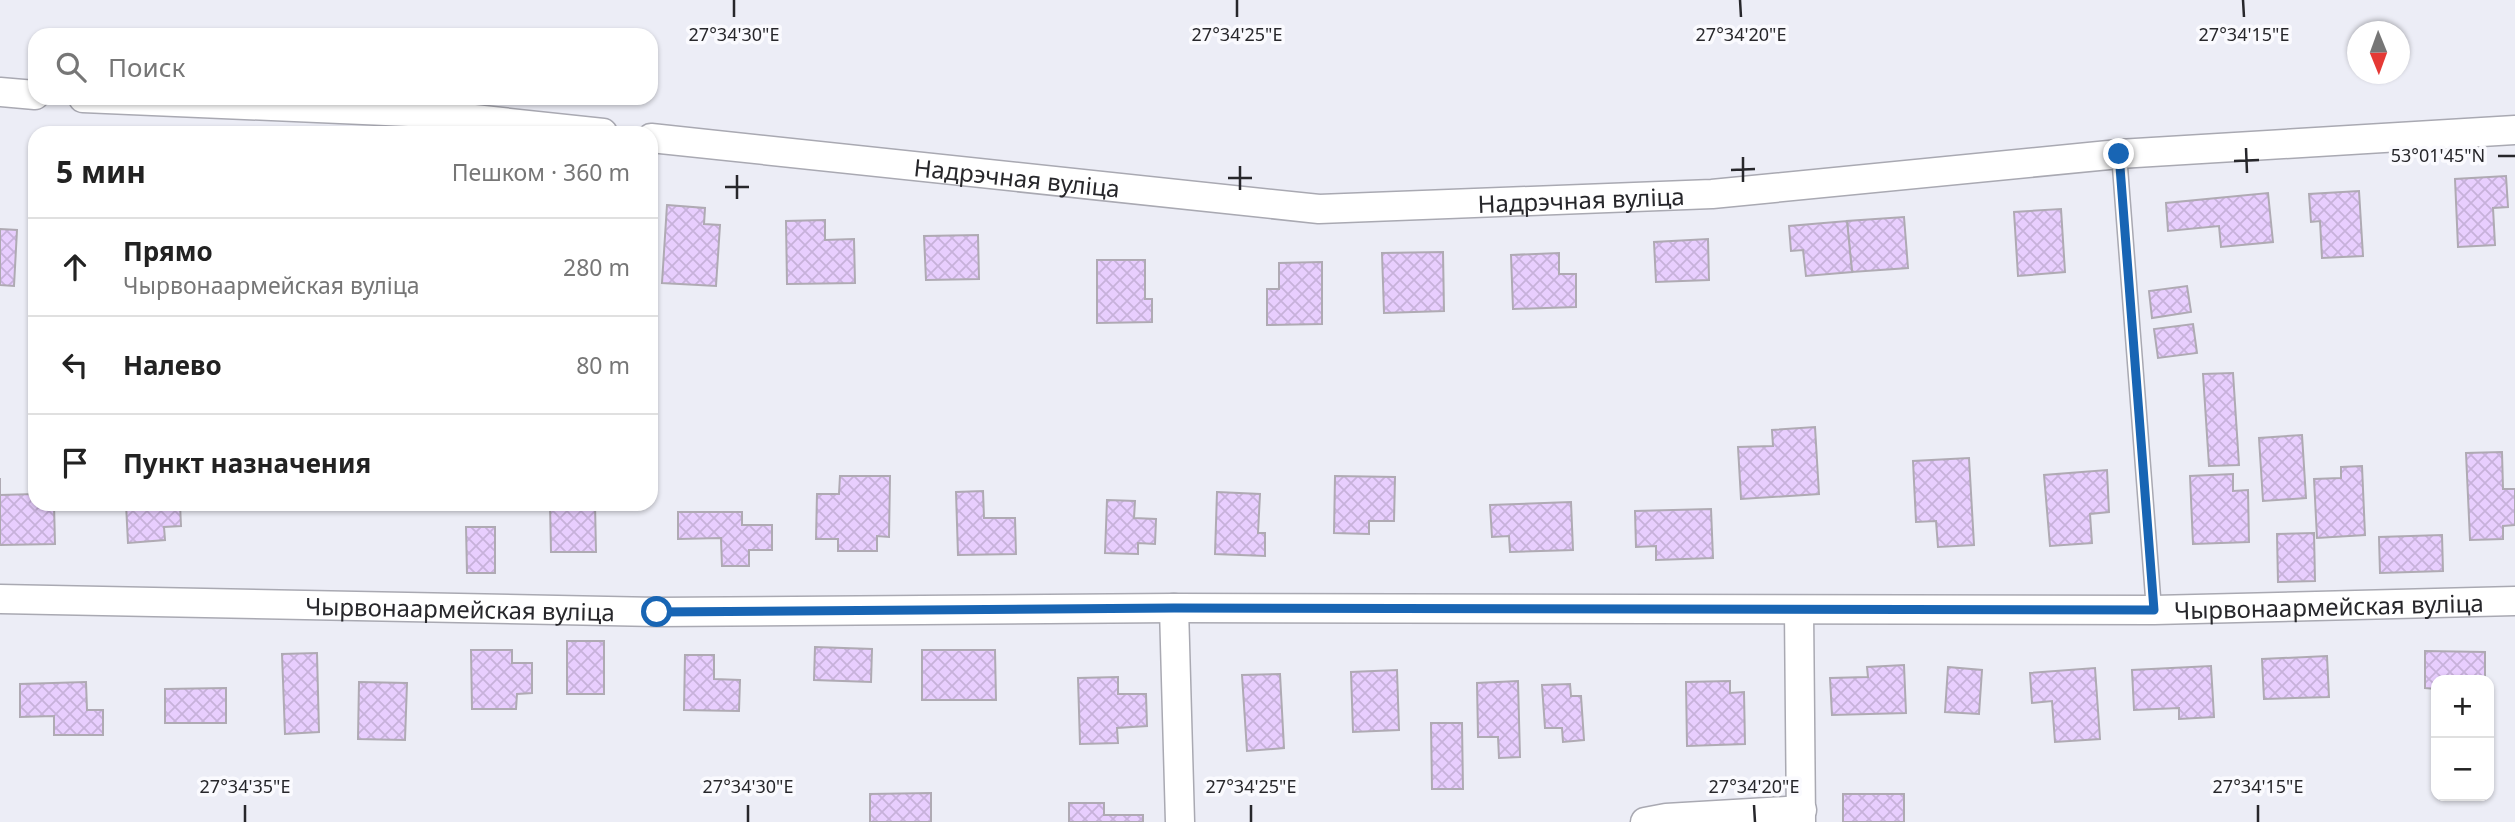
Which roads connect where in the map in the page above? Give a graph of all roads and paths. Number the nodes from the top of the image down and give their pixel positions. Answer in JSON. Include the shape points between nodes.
{"nodes":[{"id":1,"x":0,"y":92,"type":"edge"},
{"id":2,"x":28,"y":94,"type":"edge"},
{"id":3,"x":246,"y":105,"type":"edge"},
{"id":4,"x":538,"y":126,"type":"edge"},
{"id":5,"x":2515,"y":130,"type":"edge"},
{"id":6,"x":658,"y":139,"type":"edge"},
{"id":7,"x":2119,"y":154,"type":"junction"},
{"id":8,"x":0,"y":599,"type":"edge"},
{"id":9,"x":2515,"y":601,"type":"edge"},
{"id":10,"x":1174,"y":608,"type":"junction"},
{"id":11,"x":1799,"y":610,"type":"junction"},
{"id":12,"x":2154,"y":610,"type":"junction"},
{"id":13,"x":1801,"y":816,"type":"edge"},
{"id":14,"x":1180,"y":822,"type":"edge"},
{"id":15,"x":1645,"y":822,"type":"edge"}],
"edges":[{"from":1,"to":2,"type":"street"},
{"from":3,"to":4,"type":"street","via":[[409,112]]},
{"from":5,"to":7,"type":"street","name":"Надрэчная вуліца"},
{"from":6,"to":7,"type":"street","name":"Надрэчная вуліца","via":[[1319,209],[1712,194]]},
{"from":7,"to":12,"type":"lane"},
{"from":8,"to":10,"type":"street","name":"Чырвонаармейская вуліца","via":[[657,612]]},
{"from":9,"to":12,"type":"street","name":"Чырвонаармейская вуліца"},
{"from":10,"to":11,"type":"street","name":"Чырвонаармейская вуліца"},
{"from":10,"to":14,"type":"street"},
{"from":11,"to":12,"type":"street","name":"Чырвонаармейская вуліца"},
{"from":11,"to":13,"type":"street"},
{"from":13,"to":15,"type":"street"}]}
